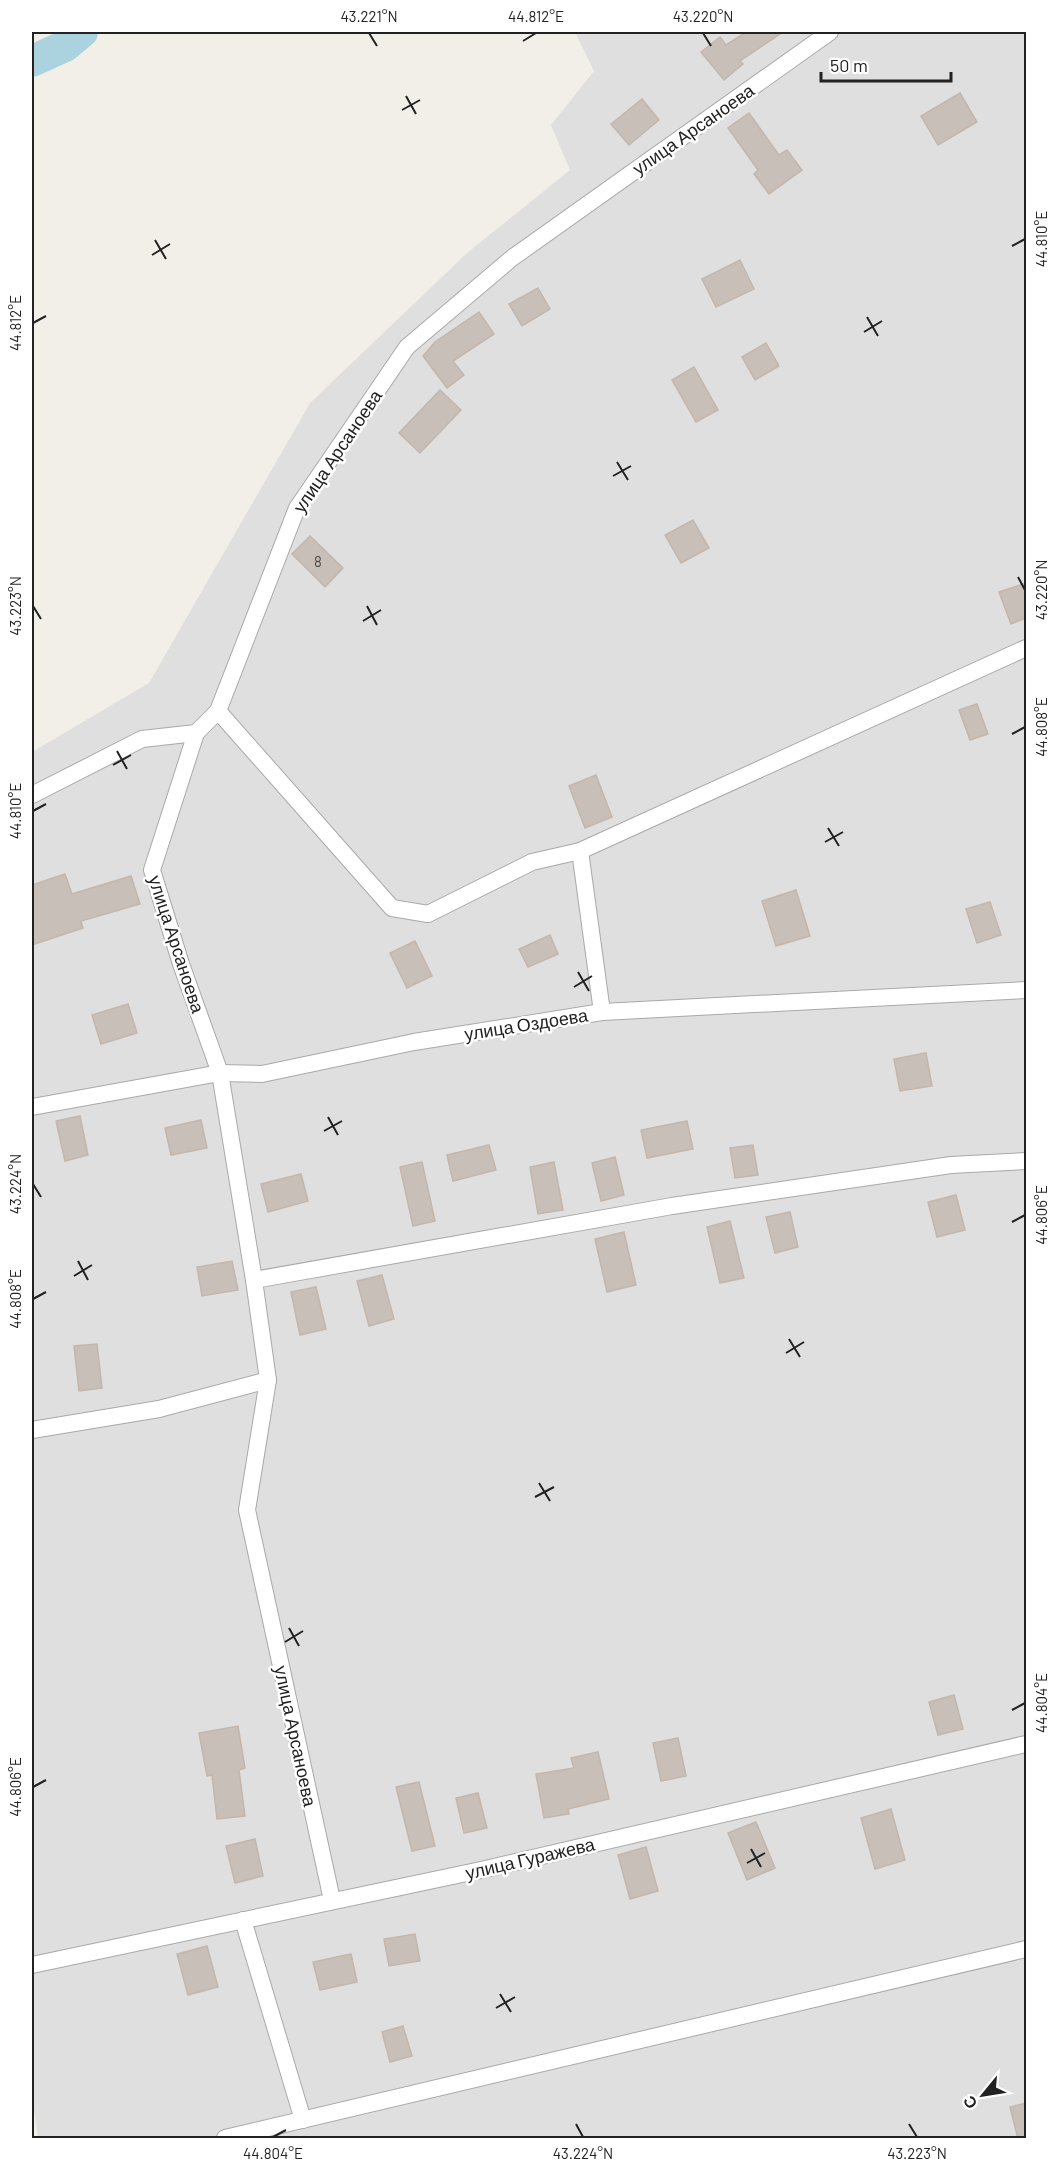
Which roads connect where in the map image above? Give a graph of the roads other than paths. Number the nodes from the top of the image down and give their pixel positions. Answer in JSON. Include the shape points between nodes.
{"nodes":[{"id":1,"x":830,"y":32,"type":"edge"},
{"id":2,"x":1026,"y":648,"type":"edge"},
{"id":3,"x":218,"y":711,"type":"junction"},
{"id":4,"x":196,"y":733,"type":"junction"},
{"id":5,"x":32,"y":795,"type":"edge"},
{"id":6,"x":580,"y":851,"type":"junction"},
{"id":7,"x":1026,"y":990,"type":"edge"},
{"id":8,"x":602,"y":1012,"type":"junction"},
{"id":9,"x":220,"y":1073,"type":"junction"},
{"id":10,"x":32,"y":1107,"type":"edge"},
{"id":11,"x":1026,"y":1161,"type":"edge"},
{"id":12,"x":254,"y":1280,"type":"junction"},
{"id":13,"x":268,"y":1380,"type":"junction"},
{"id":14,"x":32,"y":1430,"type":"edge"},
{"id":15,"x":1026,"y":1744,"type":"edge"},
{"id":16,"x":332,"y":1900,"type":"junction"},
{"id":17,"x":243,"y":1920,"type":"junction"},
{"id":18,"x":1026,"y":1949,"type":"edge"},
{"id":19,"x":32,"y":1965,"type":"edge"},
{"id":20,"x":303,"y":2120,"type":"junction"},
{"id":21,"x":225,"y":2139,"type":"edge"}],
"edges":[{"from":1,"to":3,"type":"street","name":"улица Арсаноева","via":[[512,258],[407,347],[297,508]]},
{"from":2,"to":6,"type":"street"},
{"from":3,"to":4,"type":"street","name":"улица Арсаноева"},
{"from":3,"to":6,"type":"street","via":[[392,908],[428,914],[532,862]]},
{"from":4,"to":5,"type":"street","via":[[142,739]]},
{"from":4,"to":9,"type":"street","name":"улица Арсаноева","via":[[152,870]]},
{"from":6,"to":8,"type":"street"},
{"from":7,"to":8,"type":"street","name":"улица Оздоева"},
{"from":8,"to":9,"type":"street","name":"улица Оздоева","via":[[414,1042],[262,1074]]},
{"from":9,"to":10,"type":"street","name":"улица Оздоева"},
{"from":9,"to":12,"type":"street","name":"улица Арсаноева"},
{"from":11,"to":12,"type":"street","via":[[951,1165],[672,1206]]},
{"from":12,"to":13,"type":"street","name":"улица Арсаноева"},
{"from":13,"to":14,"type":"street","via":[[159,1408]]},
{"from":13,"to":16,"type":"street","name":"улица Арсаноева","via":[[248,1510]]},
{"from":15,"to":16,"type":"street","name":"улица Гуражева","via":[[481,1870]]},
{"from":16,"to":17,"type":"street","name":"улица Гуражева"},
{"from":17,"to":19,"type":"street","name":"улица Гуражева"},
{"from":17,"to":20,"type":"street"},
{"from":18,"to":20,"type":"street"},
{"from":20,"to":21,"type":"street"}]}
